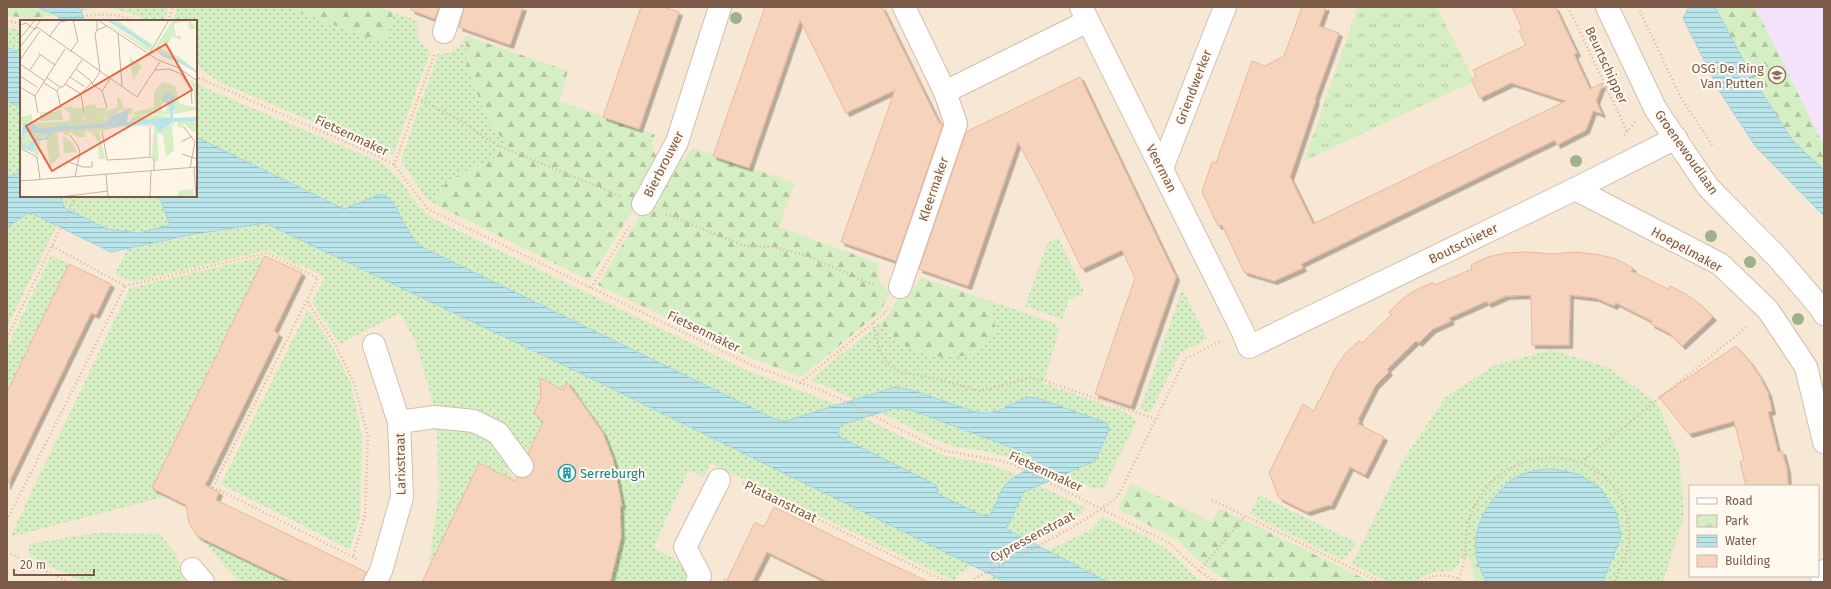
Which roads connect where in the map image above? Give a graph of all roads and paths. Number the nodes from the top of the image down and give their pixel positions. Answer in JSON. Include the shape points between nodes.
{"nodes":[{"id":1,"x":173,"y":7,"type":"edge"},
{"id":2,"x":452,"y":7,"type":"edge"},
{"id":3,"x":720,"y":7,"type":"edge"},
{"id":4,"x":904,"y":7,"type":"edge"},
{"id":5,"x":1225,"y":7,"type":"edge"},
{"id":6,"x":1568,"y":7,"type":"edge"},
{"id":7,"x":1607,"y":7,"type":"edge"},
{"id":8,"x":1638,"y":7,"type":"edge"},
{"id":9,"x":1084,"y":14,"type":"edge"},
{"id":10,"x":58,"y":20,"type":"edge"},
{"id":11,"x":131,"y":20,"type":"edge"},
{"id":12,"x":168,"y":20,"type":"edge"},
{"id":13,"x":7,"y":22,"type":"edge"},
{"id":14,"x":20,"y":24,"type":"edge"},
{"id":15,"x":444,"y":32,"type":"joint"},
{"id":16,"x":197,"y":77,"type":"edge"},
{"id":17,"x":946,"y":92,"type":"junction"},
{"id":18,"x":418,"y":98,"type":"junction"},
{"id":19,"x":1627,"y":131,"type":"dead end"},
{"id":20,"x":1676,"y":138,"type":"junction"},
{"id":21,"x":1716,"y":152,"type":"dead end"},
{"id":22,"x":394,"y":166,"type":"junction"},
{"id":23,"x":1162,"y":168,"type":"junction"},
{"id":24,"x":1575,"y":189,"type":"junction"},
{"id":25,"x":76,"y":197,"type":"edge"},
{"id":26,"x":642,"y":204,"type":"junction"},
{"id":27,"x":52,"y":246,"type":"junction"},
{"id":28,"x":125,"y":286,"type":"junction"},
{"id":29,"x":900,"y":287,"type":"junction"},
{"id":30,"x":591,"y":288,"type":"junction"},
{"id":31,"x":307,"y":301,"type":"junction"},
{"id":32,"x":1768,"y":310,"type":"junction"},
{"id":33,"x":1824,"y":314,"type":"edge"},
{"id":34,"x":873,"y":323,"type":"junction"},
{"id":35,"x":7,"y":338,"type":"edge"},
{"id":36,"x":1246,"y":338,"type":"junction"},
{"id":37,"x":374,"y":345,"type":"dead end"},
{"id":38,"x":800,"y":383,"type":"junction"},
{"id":39,"x":1155,"y":419,"type":"junction"},
{"id":40,"x":399,"y":422,"type":"junction"},
{"id":41,"x":1824,"y":442,"type":"edge"},
{"id":42,"x":1581,"y":462,"type":"junction"},
{"id":43,"x":522,"y":466,"type":"dead end"},
{"id":44,"x":719,"y":480,"type":"joint"},
{"id":45,"x":1212,"y":500,"type":"dead end"},
{"id":46,"x":1103,"y":508,"type":"junction"},
{"id":47,"x":1245,"y":516,"type":"junction"},
{"id":48,"x":7,"y":520,"type":"edge"},
{"id":49,"x":7,"y":552,"type":"edge"},
{"id":50,"x":353,"y":558,"type":"junction"},
{"id":51,"x":1199,"y":571,"type":"junction"},
{"id":52,"x":1824,"y":571,"type":"edge"},
{"id":53,"x":378,"y":577,"type":"edge"},
{"id":54,"x":1458,"y":578,"type":"junction"},
{"id":55,"x":68,"y":582,"type":"edge"},
{"id":56,"x":697,"y":582,"type":"edge"},
{"id":57,"x":947,"y":582,"type":"edge"},
{"id":58,"x":972,"y":582,"type":"edge"},
{"id":59,"x":1216,"y":582,"type":"edge"},
{"id":60,"x":1380,"y":582,"type":"edge"},
{"id":61,"x":1422,"y":582,"type":"edge"},
{"id":62,"x":1463,"y":582,"type":"edge"},
{"id":63,"x":1614,"y":582,"type":"edge"},
{"id":64,"x":1822,"y":582,"type":"edge"}],
"edges":[{"from":1,"to":12,"type":"path"},
{"from":2,"to":15,"type":"street"},
{"from":3,"to":26,"type":"street","name":"Bierbrouwer","via":[[677,142]]},
{"from":4,"to":17,"type":"street","name":"Kleermaker"},
{"from":5,"to":23,"type":"street","name":"Griendwerker"},
{"from":6,"to":19,"type":"path","name":"Beurtschipper"},
{"from":7,"to":20,"type":"street","name":"Groenewoudlaan","via":[[1656,110]]},
{"from":8,"to":21,"type":"path","name":"Groenewoudlaan","via":[[1682,98]]},
{"from":9,"to":17,"type":"street"},
{"from":9,"to":23,"type":"street","name":"Veerman"},
{"from":10,"to":11,"type":"path","via":[[91,15],[110,15]]},
{"from":13,"to":14,"type":"path"},
{"from":15,"to":18,"type":"path"},
{"from":16,"to":22,"type":"path","name":"Fietsenmaker","via":[[373,154]]},
{"from":17,"to":29,"type":"street","name":"Kleermaker","via":[[956,124]]},
{"from":18,"to":22,"type":"path"},
{"from":18,"to":26,"type":"path","via":[[461,121],[496,145]]},
{"from":20,"to":24,"type":"street","name":"Boutschieter"},
{"from":20,"to":33,"type":"street","name":"Groenewoudlaan","via":[[1708,187],[1780,259]]},
{"from":22,"to":30,"type":"path","name":"Fietsenmaker","via":[[428,209]]},
{"from":23,"to":36,"type":"street","name":"Veerman"},
{"from":24,"to":32,"type":"street","name":"Hoepelmaker","via":[[1720,264]]},
{"from":24,"to":36,"type":"street","name":"Boutschieter"},
{"from":25,"to":27,"type":"path"},
{"from":26,"to":29,"type":"path","via":[[718,237],[746,246],[774,247],[808,256],[869,283]]},
{"from":26,"to":30,"type":"path","name":"Bierbrouwer"},
{"from":27,"to":28,"type":"path"},
{"from":27,"to":35,"type":"path"},
{"from":28,"to":31,"type":"path","via":[[267,253],[318,278]]},
{"from":28,"to":48,"type":"path"},
{"from":29,"to":34,"type":"path","via":[[885,313]]},
{"from":30,"to":38,"type":"path","name":"Fietsenmaker","via":[[749,364]]},
{"from":31,"to":50,"type":"path","via":[[336,346],[354,382],[368,436],[365,516]]},
{"from":31,"to":50,"type":"path","via":[[214,487]]},
{"from":32,"to":41,"type":"street","name":"Hoepelmaker","via":[[1806,367]]},
{"from":32,"to":42,"type":"path"},
{"from":34,"to":38,"type":"path"},
{"from":34,"to":39,"type":"path","via":[[879,349],[887,363],[900,372],[980,391],[1030,378],[1046,381]]},
{"from":36,"to":39,"type":"path","via":[[1186,358]]},
{"from":37,"to":40,"type":"street","name":"Larixstraat"},
{"from":38,"to":46,"type":"path","name":"Fietsenmaker","via":[[828,393],[942,450],[1010,463]]},
{"from":39,"to":46,"type":"path","via":[[1118,496]]},
{"from":40,"to":43,"type":"street","via":[[435,417],[474,421],[498,433]]},
{"from":40,"to":53,"type":"street","name":"Larixstraat","via":[[402,497]]},
{"from":42,"to":54,"type":"path","via":[[1550,457],[1532,460],[1503,473],[1489,485],[1480,496],[1469,521],[1465,556]]},
{"from":42,"to":63,"type":"path","via":[[1608,480],[1618,492],[1626,509],[1629,523],[1628,548]]},
{"from":44,"to":56,"type":"street","via":[[685,548],[700,576]]},
{"from":44,"to":57,"type":"path","name":"Plataanstraat","via":[[729,476]]},
{"from":45,"to":47,"type":"path"},
{"from":46,"to":51,"type":"path","name":"Fietsenmaker","via":[[1169,543]]},
{"from":46,"to":58,"type":"path","name":"Cypressenstraat"},
{"from":47,"to":51,"type":"path"},
{"from":47,"to":60,"type":"path"},
{"from":49,"to":55,"type":"path"},
{"from":50,"to":53,"type":"path"},
{"from":51,"to":59,"type":"path","name":"Fietsenmaker"},
{"from":52,"to":64,"type":"street"},
{"from":54,"to":61,"type":"path","via":[[1447,575],[1435,576]]},
{"from":54,"to":62,"type":"path"}]}
